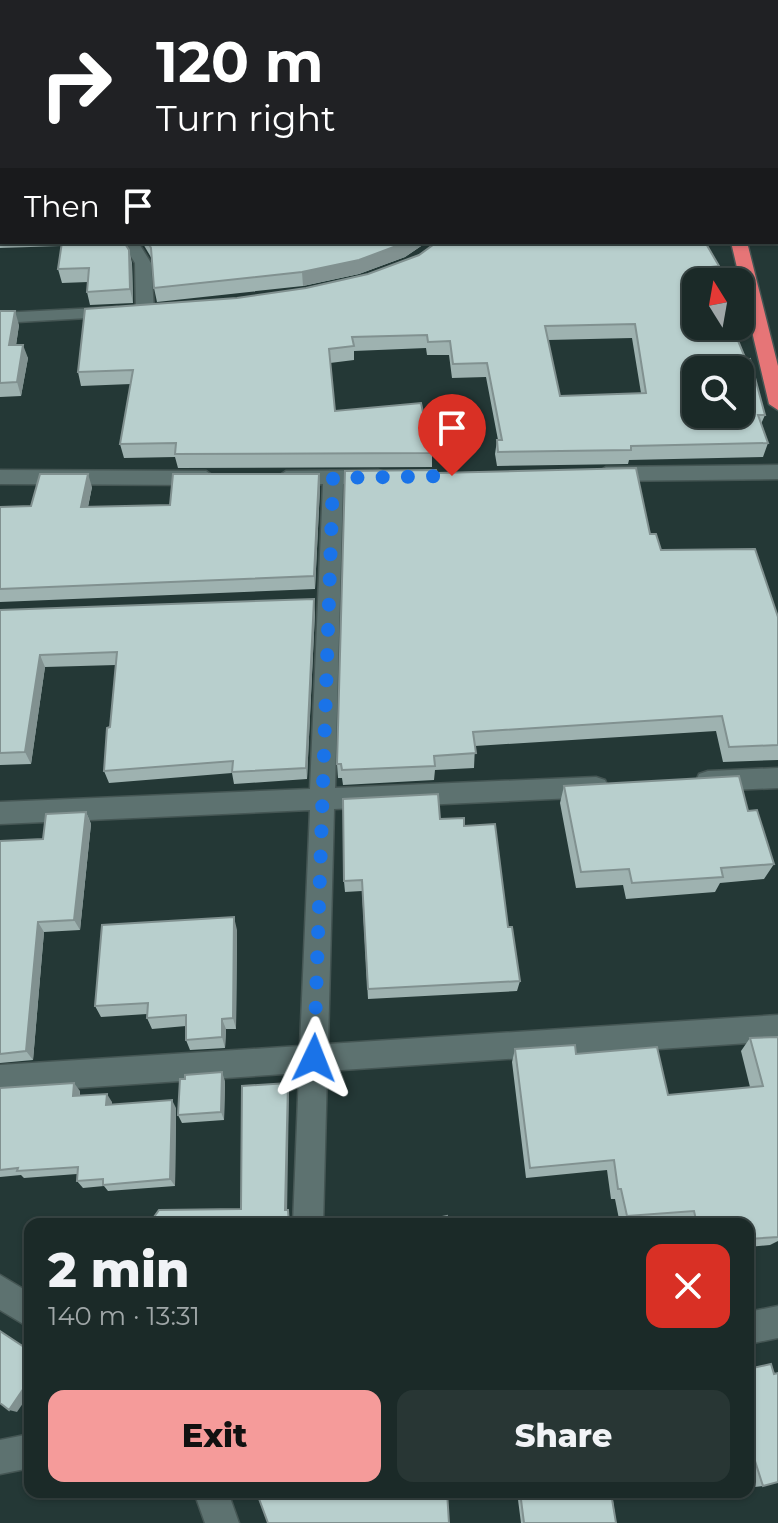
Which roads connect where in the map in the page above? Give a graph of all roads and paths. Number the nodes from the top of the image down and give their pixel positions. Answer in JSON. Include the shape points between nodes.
{"nodes":[{"id":1,"x":131,"y":244,"type":"edge"},
{"id":2,"x":739,"y":244,"type":"edge"},
{"id":3,"x":0,"y":318,"type":"edge"},
{"id":4,"x":778,"y":404,"type":"edge"},
{"id":5,"x":778,"y":472,"type":"edge"},
{"id":6,"x":590,"y":474,"type":"edge"},
{"id":7,"x":405,"y":476,"type":"edge"},
{"id":8,"x":0,"y":477,"type":"edge"},
{"id":9,"x":222,"y":478,"type":"edge"},
{"id":10,"x":270,"y":478,"type":"edge"},
{"id":11,"x":333,"y":478,"type":"junction"},
{"id":12,"x":778,"y":778,"type":"edge"},
{"id":13,"x":684,"y":783,"type":"edge"},
{"id":14,"x":621,"y":785,"type":"edge"},
{"id":15,"x":323,"y":799,"type":"junction"},
{"id":16,"x":0,"y":813,"type":"edge"},
{"id":17,"x":778,"y":1028,"type":"edge"},
{"id":18,"x":314,"y":1058,"type":"junction"},
{"id":19,"x":0,"y":1079,"type":"edge"},
{"id":20,"x":308,"y":1218,"type":"edge"},
{"id":21,"x":0,"y":1291,"type":"edge"},
{"id":22,"x":24,"y":1308,"type":"edge"},
{"id":23,"x":778,"y":1322,"type":"edge"},
{"id":24,"x":754,"y":1327,"type":"edge"},
{"id":25,"x":24,"y":1452,"type":"edge"},
{"id":26,"x":0,"y":1457,"type":"edge"},
{"id":27,"x":213,"y":1498,"type":"edge"},
{"id":28,"x":222,"y":1523,"type":"edge"}],
"edges":[{"from":1,"to":3,"type":"street","via":[[143,263],[152,310]]},
{"from":2,"to":4,"type":"highway"},
{"from":5,"to":6,"type":"street"},
{"from":7,"to":11,"type":"street"},
{"from":8,"to":9,"type":"street"},
{"from":10,"to":11,"type":"street"},
{"from":11,"to":15,"type":"street","via":[[321,601]]},
{"from":12,"to":13,"type":"street"},
{"from":14,"to":15,"type":"street"},
{"from":15,"to":16,"type":"street"},
{"from":15,"to":18,"type":"street"},
{"from":17,"to":18,"type":"street"},
{"from":18,"to":19,"type":"street"},
{"from":18,"to":20,"type":"street"},
{"from":21,"to":22,"type":"street"},
{"from":23,"to":24,"type":"street"},
{"from":25,"to":26,"type":"street"},
{"from":27,"to":28,"type":"street"}]}
